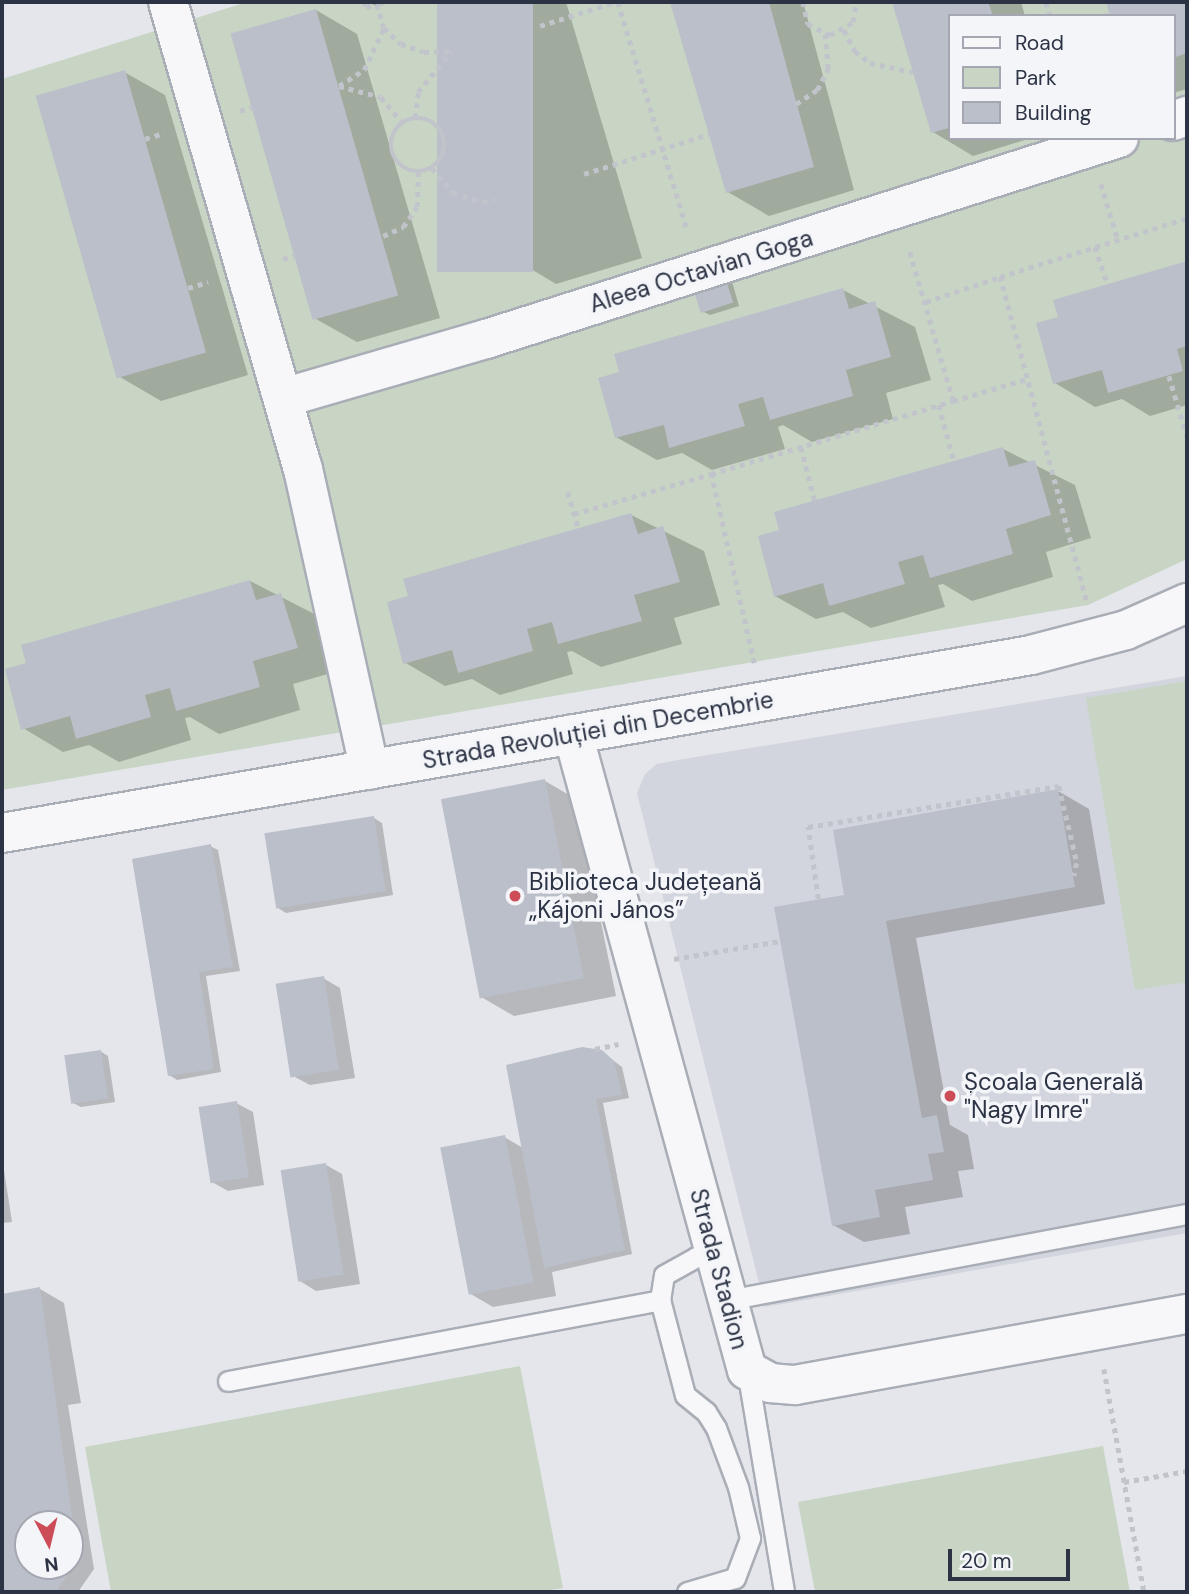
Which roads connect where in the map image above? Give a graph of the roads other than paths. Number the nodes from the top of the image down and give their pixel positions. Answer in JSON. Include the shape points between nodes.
{"nodes":[{"id":1,"x":168,"y":2,"type":"edge"},
{"id":2,"x":1104,"y":143,"type":"edge"},
{"id":3,"x":283,"y":398,"type":"junction"},
{"id":4,"x":1187,"y":603,"type":"edge"},
{"id":5,"x":573,"y":734,"type":"junction"},
{"id":6,"x":370,"y":770,"type":"junction"},
{"id":7,"x":2,"y":833,"type":"edge"},
{"id":8,"x":1187,"y":1214,"type":"edge"},
{"id":9,"x":714,"y":1252,"type":"junction"},
{"id":10,"x":660,"y":1300,"type":"junction"},
{"id":11,"x":727,"y":1300,"type":"junction"},
{"id":12,"x":1187,"y":1314,"type":"edge"},
{"id":13,"x":747,"y":1370,"type":"junction"},
{"id":14,"x":228,"y":1381,"type":"dead end"},
{"id":15,"x":687,"y":1592,"type":"edge"},
{"id":16,"x":784,"y":1592,"type":"edge"}],
"edges":[{"from":1,"to":3,"type":"street"},
{"from":2,"to":3,"type":"street","name":"Aleea Octavian Goga"},
{"from":3,"to":6,"type":"street","via":[[330,578]]},
{"from":4,"to":5,"type":"street","name":"Strada Revoluției din Decembrie","via":[[1087,643]]},
{"from":5,"to":6,"type":"street","name":"Strada Revoluției din Decembrie"},
{"from":5,"to":9,"type":"street","name":"Strada Stadion"},
{"from":6,"to":7,"type":"street","name":"Strada Revoluției din Decembrie"},
{"from":8,"to":11,"type":"lane"},
{"from":9,"to":10,"type":"lane","via":[[664,1275]]},
{"from":9,"to":11,"type":"street","name":"Strada Stadion"},
{"from":10,"to":14,"type":"lane"},
{"from":10,"to":15,"type":"lane","via":[[685,1395],[706,1412],[716,1428],[738,1487],[750,1538],[734,1578]]},
{"from":11,"to":13,"type":"street","name":"Strada Stadion"},
{"from":12,"to":13,"type":"street","name":"Strada Stadion","via":[[795,1385],[769,1384]]},
{"from":13,"to":16,"type":"lane"}]}
